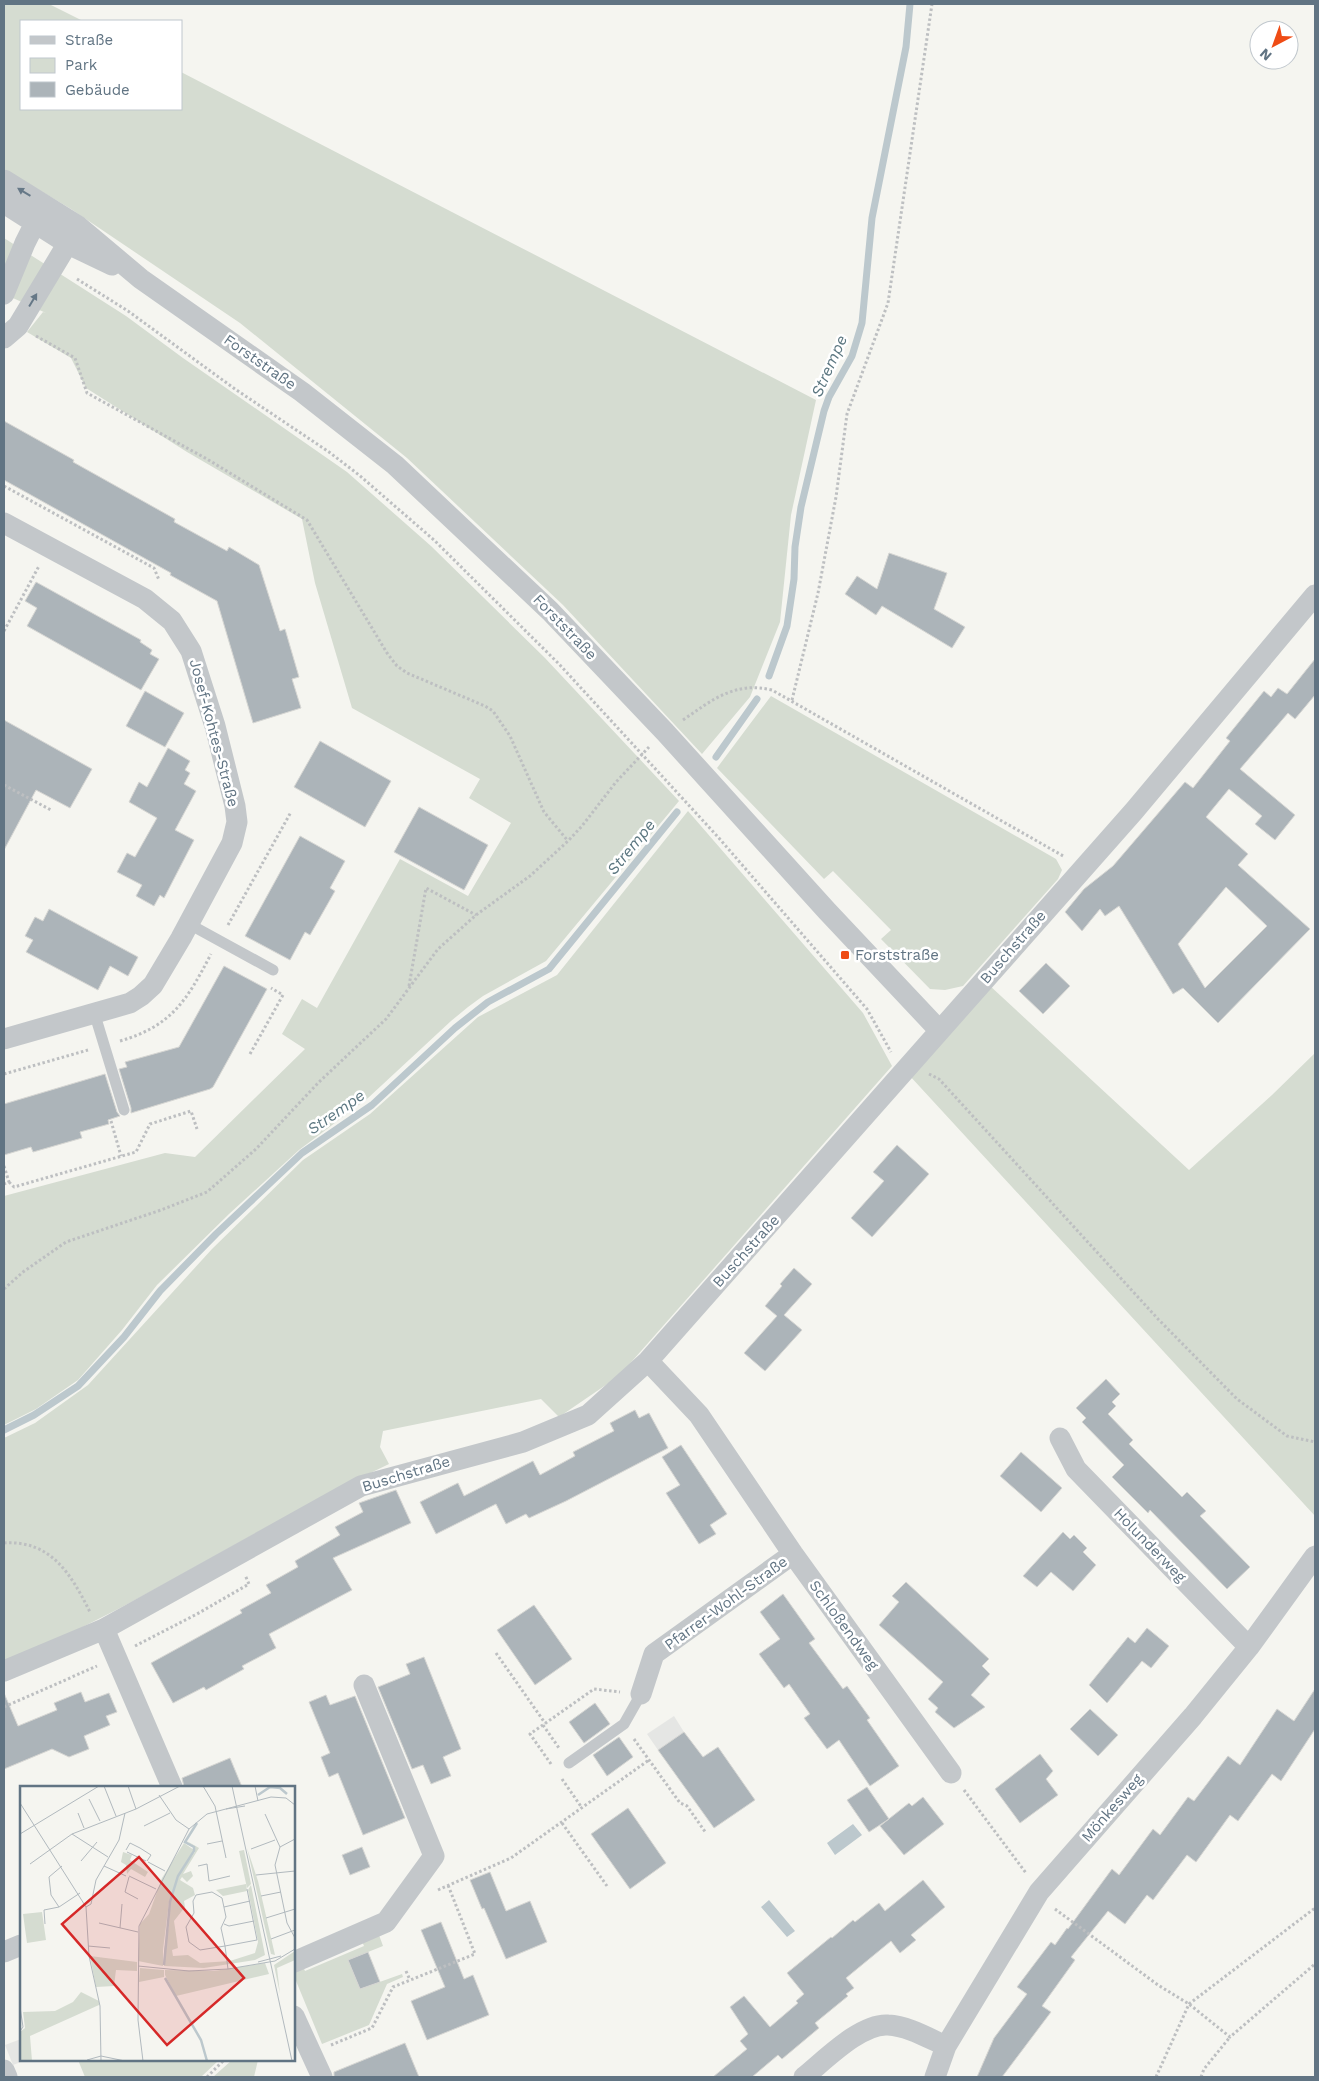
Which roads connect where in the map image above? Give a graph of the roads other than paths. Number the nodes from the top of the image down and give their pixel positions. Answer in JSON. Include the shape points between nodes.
{"nodes":[{"id":1,"x":4,"y":180,"type":"edge"},
{"id":2,"x":4,"y":203,"type":"edge"},
{"id":3,"x":40,"y":213,"type":"junction"},
{"id":4,"x":73,"y":235,"type":"junction"},
{"id":5,"x":4,"y":294,"type":"edge"},
{"id":6,"x":11,"y":332,"type":"edge"},
{"id":7,"x":4,"y":522,"type":"edge"},
{"id":8,"x":1315,"y":595,"type":"edge"},
{"id":9,"x":185,"y":931,"type":"junction"},
{"id":10,"x":273,"y":970,"type":"dead end"},
{"id":11,"x":94,"y":1012,"type":"junction"},
{"id":12,"x":939,"y":1030,"type":"junction"},
{"id":13,"x":4,"y":1038,"type":"edge"},
{"id":14,"x":124,"y":1110,"type":"dead end"},
{"id":15,"x":648,"y":1361,"type":"junction"},
{"id":16,"x":1060,"y":1438,"type":"dead end"},
{"id":17,"x":793,"y":1554,"type":"junction"},
{"id":18,"x":1315,"y":1556,"type":"edge"},
{"id":19,"x":104,"y":1629,"type":"junction"},
{"id":20,"x":1249,"y":1647,"type":"junction"},
{"id":21,"x":4,"y":1672,"type":"edge"},
{"id":22,"x":364,"y":1685,"type":"dead end"},
{"id":23,"x":641,"y":1694,"type":"joint"},
{"id":24,"x":569,"y":1763,"type":"road end"},
{"id":25,"x":951,"y":1773,"type":"road end"},
{"id":26,"x":172,"y":1786,"type":"edge"},
{"id":27,"x":20,"y":1945,"type":"edge"},
{"id":28,"x":4,"y":1952,"type":"edge"},
{"id":29,"x":295,"y":1962,"type":"edge"},
{"id":30,"x":295,"y":2018,"type":"edge"},
{"id":31,"x":946,"y":2046,"type":"junction"},
{"id":32,"x":4,"y":2070,"type":"edge"},
{"id":33,"x":7,"y":2077,"type":"edge"},
{"id":34,"x":322,"y":2077,"type":"edge"},
{"id":35,"x":804,"y":2077,"type":"edge"},
{"id":36,"x":935,"y":2077,"type":"edge"}],
"edges":[{"from":3,"to":1,"type":"street","name":"Forststraße","one_way":true},
{"from":2,"to":3,"type":"street","name":"Forststraße"},
{"from":3,"to":4,"type":"street","name":"Forststraße"},
{"from":3,"to":5,"type":"street"},
{"from":6,"to":4,"type":"street","one_way":true},
{"from":4,"to":12,"type":"street","name":"Forststraße","via":[[302,392],[395,465],[550,611]]},
{"from":7,"to":9,"type":"street","name":"Josef-Kohtes-Straße","via":[[145,600],[172,620],[191,651],[215,726],[237,822],[232,843]]},
{"from":8,"to":12,"type":"street","name":"Buschstraße","via":[[1134,811]]},
{"from":9,"to":10,"type":"lane"},
{"from":9,"to":11,"type":"street","name":"Josef-Kohtes-Straße","via":[[153,986],[130,1003]]},
{"from":11,"to":13,"type":"street","name":"Josef-Kohtes-Straße"},
{"from":11,"to":14,"type":"lane"},
{"from":12,"to":15,"type":"street","name":"Buschstraße"},
{"from":15,"to":17,"type":"street","name":"Schloßendweg","via":[[699,1415]]},
{"from":15,"to":19,"type":"street","name":"Buschstraße","via":[[588,1415],[523,1442],[362,1486]]},
{"from":16,"to":20,"type":"street","name":"Holunderweg","via":[[1076,1469]]},
{"from":17,"to":23,"type":"street","name":"Pfarrer-Wohl-Straße","via":[[654,1654]]},
{"from":17,"to":25,"type":"street","name":"Schloßendweg"},
{"from":18,"to":20,"type":"street","name":"Mönkesweg"},
{"from":19,"to":21,"type":"street","name":"Buschstraße"},
{"from":19,"to":26,"type":"street"},
{"from":20,"to":31,"type":"street","name":"Mönkesweg","via":[[1194,1716],[1039,1892]]},
{"from":22,"to":29,"type":"street","via":[[434,1856],[386,1922]]},
{"from":23,"to":24,"type":"lane","via":[[624,1724]]},
{"from":27,"to":28,"type":"street"},
{"from":30,"to":34,"type":"street"},
{"from":31,"to":35,"type":"street","via":[[904,2028],[878,2025],[862,2031]]},
{"from":31,"to":36,"type":"street","name":"Mönkesweg"},
{"from":32,"to":33,"type":"street"}]}
